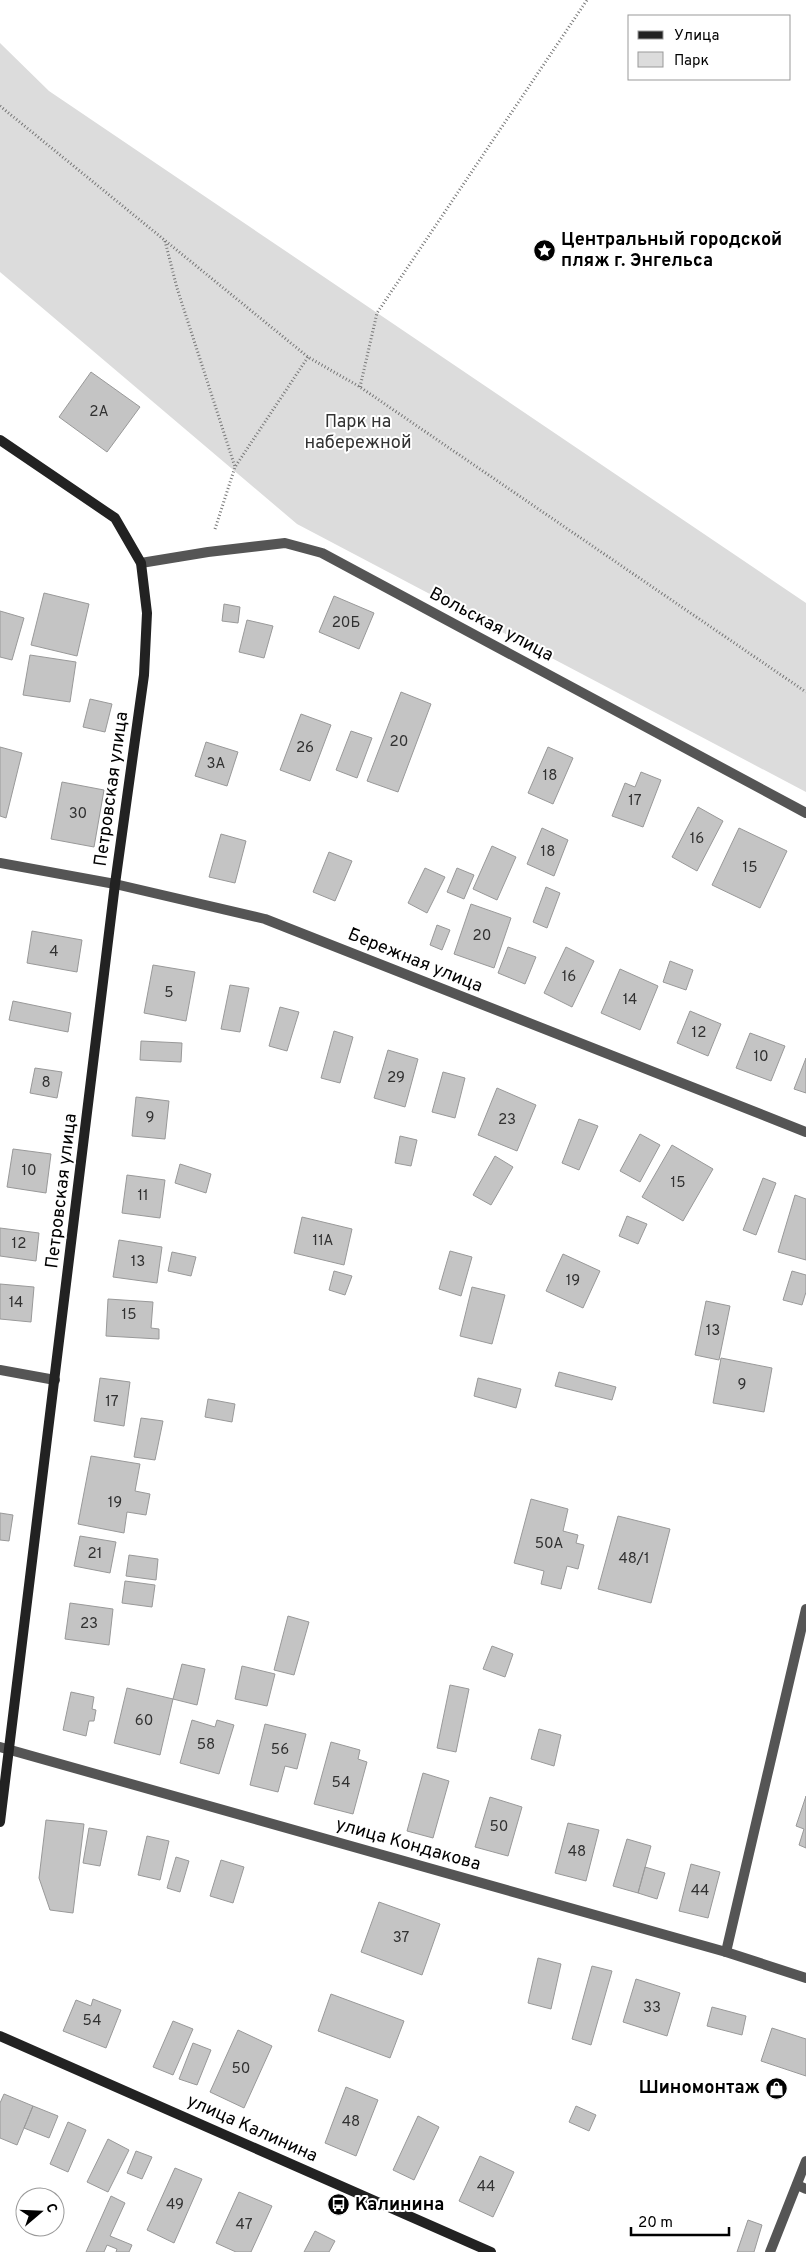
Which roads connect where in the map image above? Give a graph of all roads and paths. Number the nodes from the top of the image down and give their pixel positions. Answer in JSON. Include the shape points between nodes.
{"nodes":[{"id":1,"x":587,"y":0,"type":"edge"},
{"id":2,"x":0,"y":106,"type":"edge"},
{"id":3,"x":165,"y":241,"type":"junction"},
{"id":4,"x":308,"y":357,"type":"junction"},
{"id":5,"x":360,"y":387,"type":"junction"},
{"id":6,"x":0,"y":440,"type":"edge"},
{"id":7,"x":235,"y":468,"type":"junction"},
{"id":8,"x":208,"y":552,"type":"junction"},
{"id":9,"x":140,"y":563,"type":"junction"},
{"id":10,"x":806,"y":692,"type":"edge"},
{"id":11,"x":806,"y":813,"type":"edge"},
{"id":12,"x":0,"y":863,"type":"edge"},
{"id":13,"x":115,"y":884,"type":"junction"},
{"id":14,"x":806,"y":1132,"type":"edge"},
{"id":15,"x":0,"y":1370,"type":"edge"},
{"id":16,"x":55,"y":1380,"type":"junction"},
{"id":17,"x":806,"y":1609,"type":"edge"},
{"id":18,"x":5,"y":1748,"type":"edge"},
{"id":19,"x":0,"y":1822,"type":"edge"},
{"id":20,"x":726,"y":1952,"type":"junction"},
{"id":21,"x":806,"y":1978,"type":"edge"},
{"id":22,"x":0,"y":2036,"type":"edge"},
{"id":23,"x":806,"y":2160,"type":"edge"},
{"id":24,"x":801,"y":2187,"type":"edge"},
{"id":25,"x":491,"y":2252,"type":"edge"},
{"id":26,"x":770,"y":2252,"type":"edge"}],
"edges":[{"from":1,"to":5,"type":"path","via":[[377,313]]},
{"from":2,"to":3,"type":"path"},
{"from":3,"to":4,"type":"path"},
{"from":3,"to":7,"type":"path"},
{"from":4,"to":5,"type":"path"},
{"from":4,"to":7,"type":"path"},
{"from":5,"to":10,"type":"path"},
{"from":6,"to":9,"type":"main road","via":[[115,518]]},
{"from":7,"to":8,"type":"path"},
{"from":8,"to":9,"type":"street","name":"Вольская улица"},
{"from":8,"to":11,"type":"street","name":"Вольская улица","via":[[285,543],[322,553]]},
{"from":9,"to":13,"type":"main road","name":"Петровская улица","via":[[147,614],[144,675]]},
{"from":12,"to":13,"type":"street","name":"Бережная улица"},
{"from":13,"to":14,"type":"street","name":"Бережная улица","via":[[265,920]]},
{"from":13,"to":16,"type":"main road","name":"Петровская улица"},
{"from":15,"to":16,"type":"street"},
{"from":16,"to":18,"type":"main road","name":"Петровская улица"},
{"from":17,"to":20,"type":"street"},
{"from":18,"to":19,"type":"main road","name":"Петровская улица"},
{"from":18,"to":20,"type":"street","name":"улица Кондакова"},
{"from":20,"to":21,"type":"street","name":"улица Кондакова"},
{"from":22,"to":25,"type":"main road","name":"улица Калинина"},
{"from":23,"to":24,"type":"street"},
{"from":24,"to":26,"type":"street"}]}
